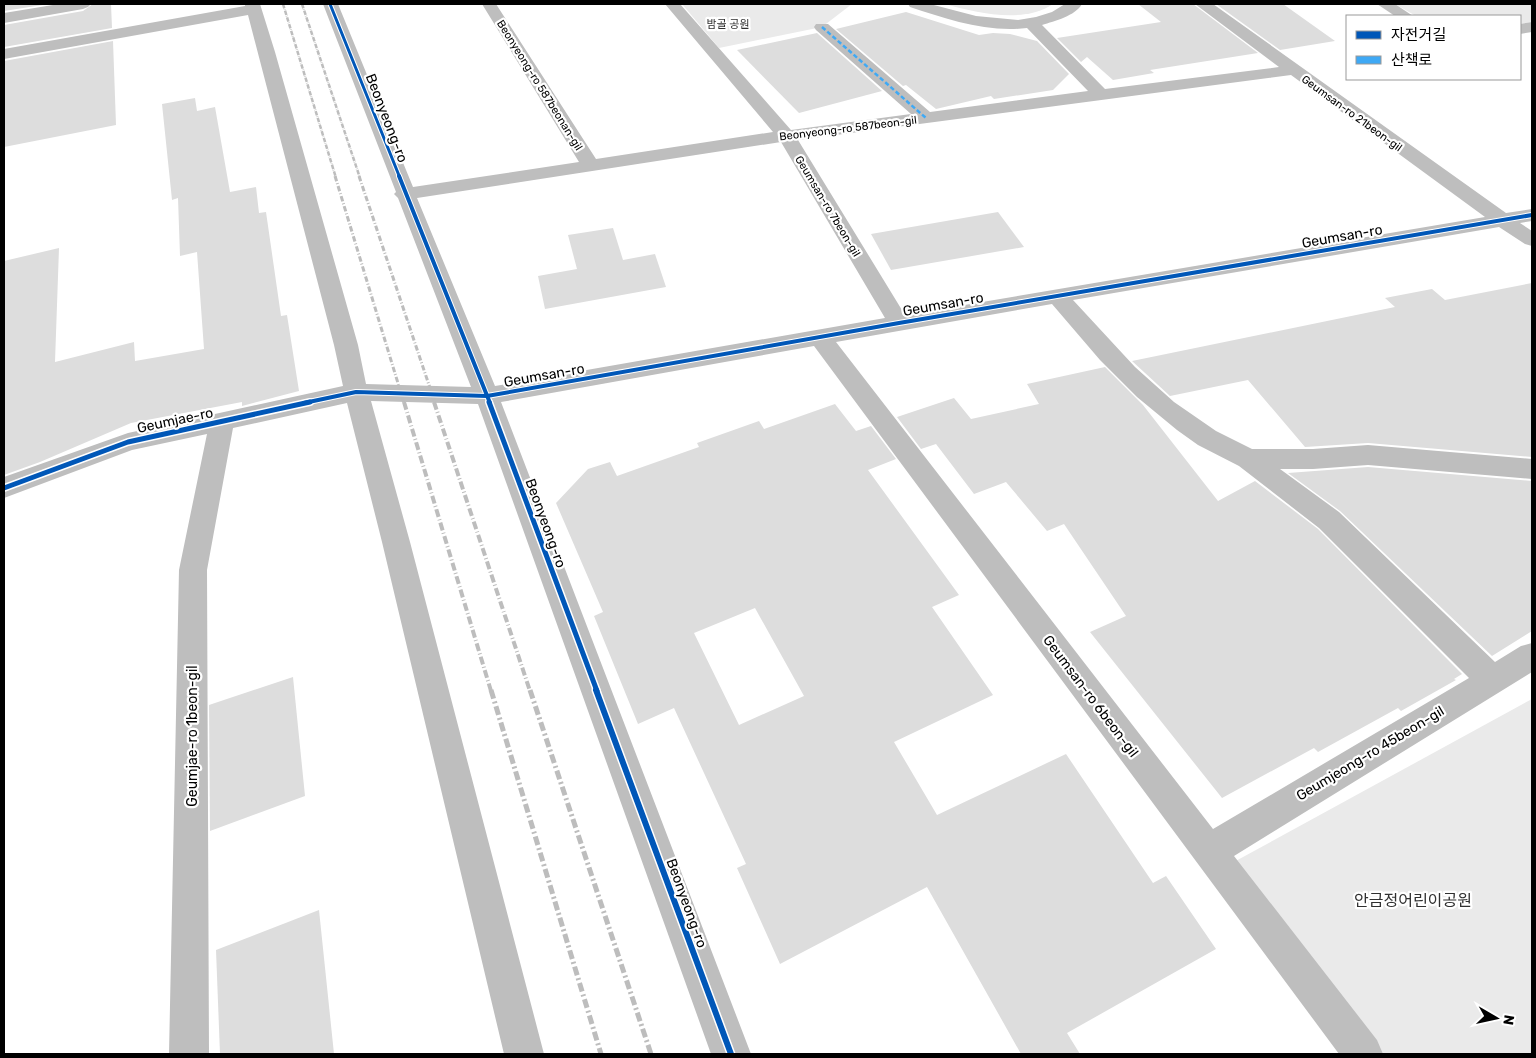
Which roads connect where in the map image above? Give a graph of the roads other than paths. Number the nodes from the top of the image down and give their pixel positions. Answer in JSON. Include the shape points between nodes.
{"nodes":[{"id":1,"x":84,"y":4,"type":"edge"},
{"id":2,"x":330,"y":4,"type":"edge"},
{"id":3,"x":489,"y":4,"type":"edge"},
{"id":4,"x":672,"y":4,"type":"edge"},
{"id":5,"x":915,"y":4,"type":"edge"},
{"id":6,"x":1075,"y":4,"type":"edge"},
{"id":7,"x":1203,"y":4,"type":"edge"},
{"id":8,"x":1385,"y":4,"type":"edge"},
{"id":9,"x":252,"y":6,"type":"edge"},
{"id":10,"x":1403,"y":15,"type":"edge"},
{"id":11,"x":4,"y":18,"type":"edge"},
{"id":12,"x":1031,"y":23,"type":"junction"},
{"id":13,"x":822,"y":27,"type":"dead end"},
{"id":14,"x":4,"y":54,"type":"edge"},
{"id":15,"x":1293,"y":70,"type":"junction"},
{"id":16,"x":1101,"y":95,"type":"junction"},
{"id":17,"x":926,"y":118,"type":"junction"},
{"id":18,"x":786,"y":136,"type":"junction"},
{"id":19,"x":591,"y":166,"type":"junction"},
{"id":20,"x":404,"y":194,"type":"junction"},
{"id":21,"x":1532,"y":215,"type":"edge"},
{"id":22,"x":1502,"y":220,"type":"junction"},
{"id":23,"x":1532,"y":240,"type":"edge"},
{"id":24,"x":1057,"y":296,"type":"junction"},
{"id":25,"x":899,"y":323,"type":"junction"},
{"id":26,"x":820,"y":337,"type":"junction"},
{"id":27,"x":356,"y":392,"type":"junction"},
{"id":28,"x":487,"y":396,"type":"junction"},
{"id":29,"x":222,"y":421,"type":"junction"},
{"id":30,"x":1248,"y":459,"type":"junction"},
{"id":31,"x":1532,"y":469,"type":"edge"},
{"id":32,"x":4,"y":488,"type":"edge"},
{"id":33,"x":1532,"y":656,"type":"edge"},
{"id":34,"x":1492,"y":680,"type":"junction"},
{"id":35,"x":1208,"y":851,"type":"junction"},
{"id":36,"x":189,"y":1054,"type":"edge"},
{"id":37,"x":524,"y":1054,"type":"edge"},
{"id":38,"x":731,"y":1054,"type":"edge"},
{"id":39,"x":1363,"y":1054,"type":"edge"}],
"edges":[{"from":1,"to":11,"type":"street"},
{"from":2,"to":20,"type":"street","name":"Beonyeong-ro"},
{"from":3,"to":19,"type":"street","name":"Beonyeong-ro 587beonan-gil"},
{"from":4,"to":18,"type":"street","name":"Geumsan-ro 7beon-gil"},
{"from":5,"to":12,"type":"street","via":[[965,18],[1010,24]]},
{"from":6,"to":12,"type":"street","via":[[1048,20]]},
{"from":7,"to":15,"type":"street","name":"Geumsan-ro 21beon-gil"},
{"from":8,"to":10,"type":"street"},
{"from":9,"to":14,"type":"street"},
{"from":9,"to":27,"type":"street","via":[[344,336]]},
{"from":12,"to":16,"type":"street"},
{"from":13,"to":17,"type":"street"},
{"from":15,"to":16,"type":"street","name":"Beonyeong-ro 587beon-gil"},
{"from":15,"to":22,"type":"street","name":"Geumsan-ro 21beon-gil"},
{"from":16,"to":17,"type":"street","name":"Beonyeong-ro 587beon-gil"},
{"from":17,"to":18,"type":"street","name":"Beonyeong-ro 587beon-gil"},
{"from":18,"to":19,"type":"street","name":"Beonyeong-ro 587beon-gil"},
{"from":18,"to":25,"type":"street","name":"Geumsan-ro 7beon-gil"},
{"from":19,"to":20,"type":"street","name":"Beonyeong-ro 587beon-gil"},
{"from":20,"to":28,"type":"street","name":"Beonyeong-ro"},
{"from":21,"to":22,"type":"street","name":"Geumsan-ro"},
{"from":22,"to":23,"type":"street","name":"Geumsan-ro 21beon-gil"},
{"from":22,"to":24,"type":"street","name":"Geumsan-ro"},
{"from":24,"to":25,"type":"street","name":"Geumsan-ro"},
{"from":24,"to":30,"type":"street","via":[[1096,341],[1149,393],[1207,437]]},
{"from":25,"to":26,"type":"street","name":"Geumsan-ro"},
{"from":26,"to":28,"type":"street","name":"Geumsan-ro"},
{"from":26,"to":35,"type":"street","name":"Geumsan-ro 6beon-gil"},
{"from":27,"to":28,"type":"street","name":"Geumsan-ro"},
{"from":27,"to":29,"type":"street","name":"Geumjae-ro"},
{"from":27,"to":37,"type":"street"},
{"from":28,"to":38,"type":"street","name":"Beonyeong-ro"},
{"from":29,"to":32,"type":"street","name":"Geumjae-ro","via":[[128,442]]},
{"from":29,"to":36,"type":"street","name":"Geumjae-ro 1beon-gil","via":[[193,570]]},
{"from":30,"to":31,"type":"street","via":[[1368,455]]},
{"from":30,"to":34,"type":"street","via":[[1329,520]]},
{"from":33,"to":34,"type":"street","name":"Geumjeong-ro 45beon-gil"},
{"from":34,"to":35,"type":"street","name":"Geumjeong-ro 45beon-gil"},
{"from":35,"to":39,"type":"street","name":"Geumsan-ro 6beon-gil"}]}
